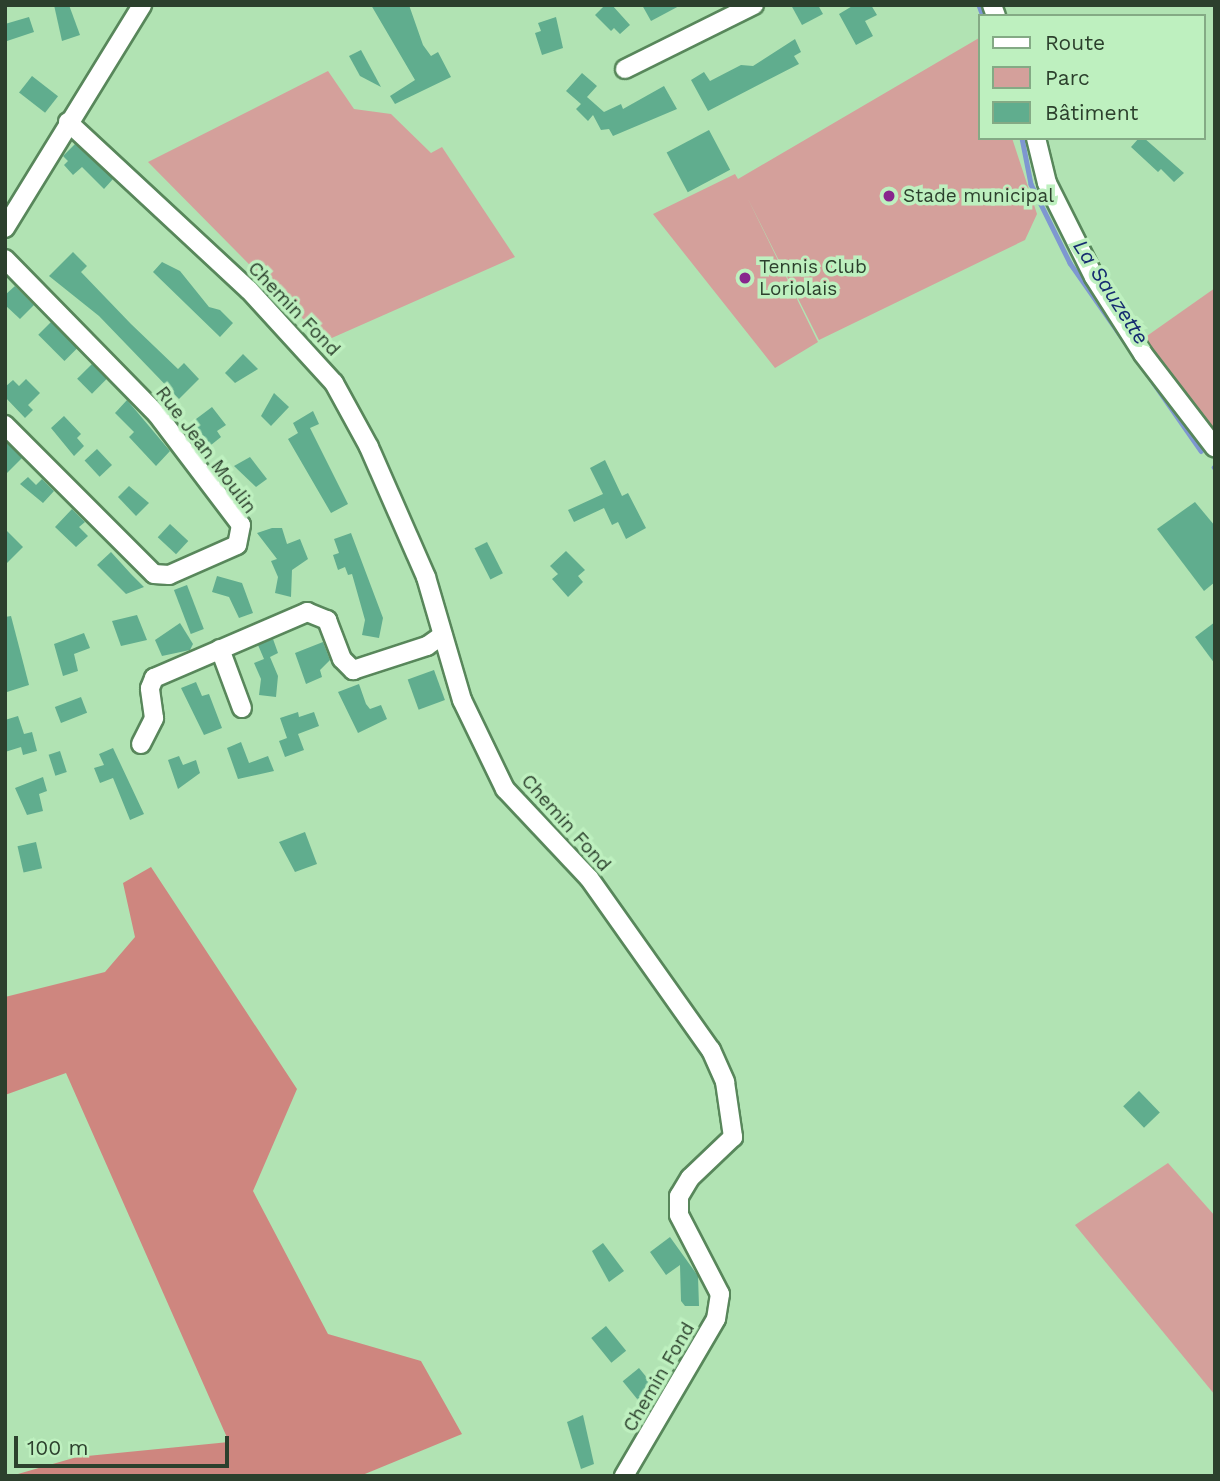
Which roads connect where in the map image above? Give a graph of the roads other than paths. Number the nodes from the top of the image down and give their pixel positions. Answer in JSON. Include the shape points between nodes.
{"nodes":[{"id":1,"x":142,"y":5,"type":"edge"},
{"id":2,"x":754,"y":5,"type":"edge"},
{"id":3,"x":625,"y":69,"type":"dead end"},
{"id":4,"x":68,"y":122,"type":"junction"},
{"id":5,"x":1036,"y":140,"type":"edge"},
{"id":6,"x":5,"y":228,"type":"edge"},
{"id":7,"x":5,"y":259,"type":"edge"},
{"id":8,"x":5,"y":425,"type":"edge"},
{"id":9,"x":1215,"y":448,"type":"edge"},
{"id":10,"x":443,"y":635,"type":"junction"},
{"id":11,"x":220,"y":649,"type":"junction"},
{"id":12,"x":242,"y":708,"type":"dead end"},
{"id":13,"x":141,"y":744,"type":"dead end"},
{"id":14,"x":624,"y":1476,"type":"edge"}],
"edges":[{"from":1,"to":4,"type":"street"},
{"from":2,"to":3,"type":"street"},
{"from":4,"to":6,"type":"street"},
{"from":4,"to":10,"type":"street","name":"Chemin Fond","via":[[249,290],[334,383],[369,447],[425,578]]},
{"from":5,"to":9,"type":"street","via":[[1047,183],[1094,277],[1143,354]]},
{"from":7,"to":8,"type":"street","name":"Rue Jean Moulin","via":[[157,414],[241,525],[237,545],[169,575],[154,574]]},
{"from":10,"to":11,"type":"street","via":[[427,646],[353,670],[342,659],[327,620],[315,611]]},
{"from":10,"to":14,"type":"street","name":"Chemin Fond","via":[[462,700],[505,789],[589,878],[711,1050],[732,1113],[733,1137],[690,1178],[679,1196],[680,1215],[720,1294],[716,1319]]},
{"from":11,"to":12,"type":"street"},
{"from":11,"to":13,"type":"street","via":[[154,678],[150,688],[154,718]]}]}
